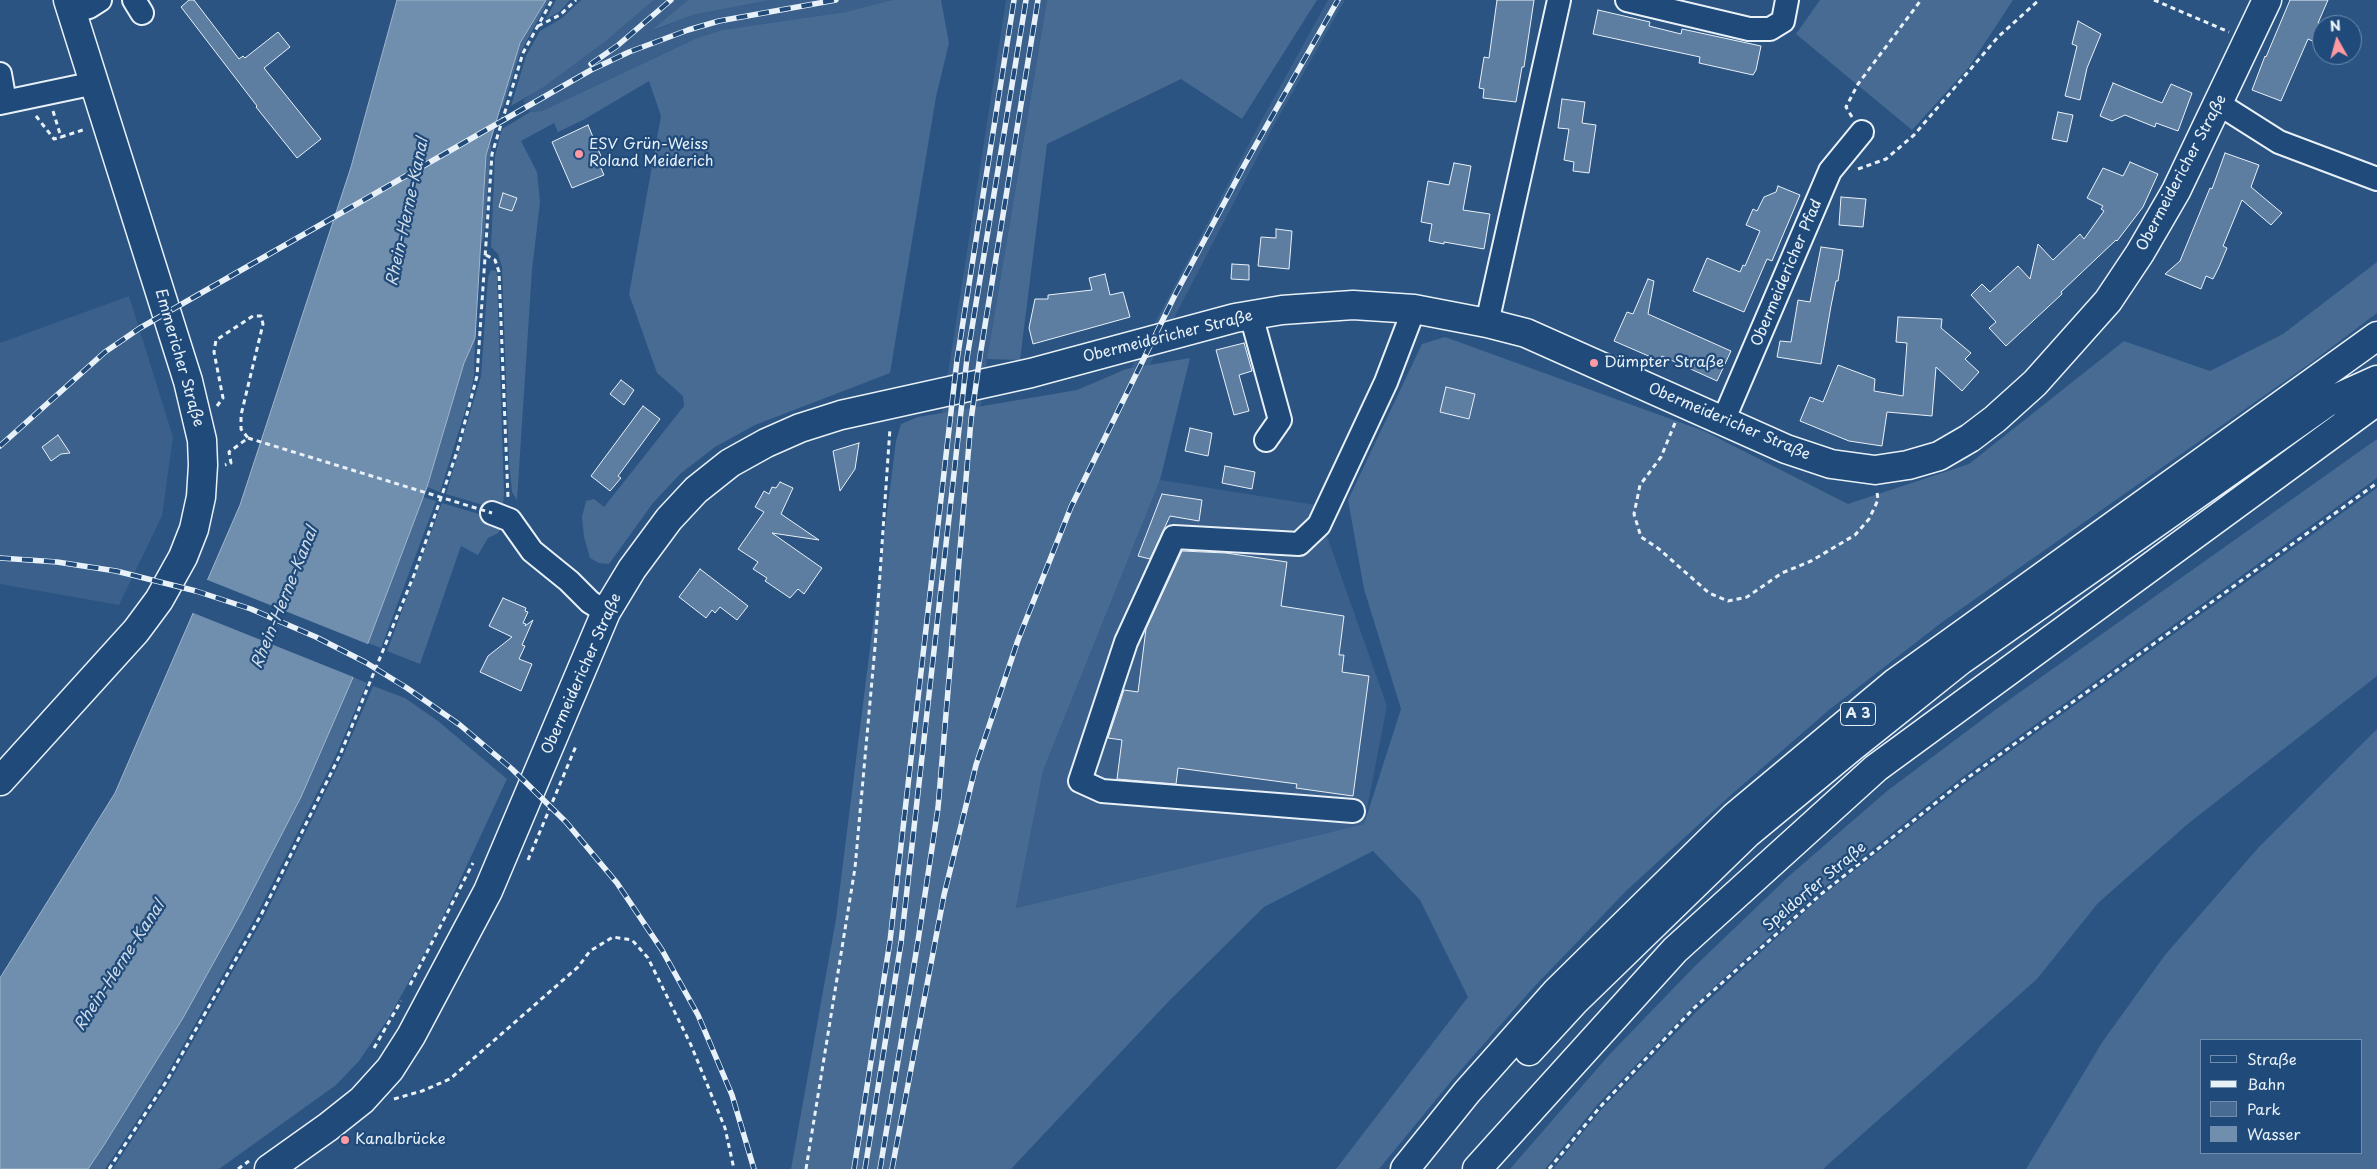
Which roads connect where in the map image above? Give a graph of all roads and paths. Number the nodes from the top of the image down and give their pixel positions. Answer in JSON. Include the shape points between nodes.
{"nodes":[{"id":1,"x":100,"y":0,"type":"edge"},
{"id":2,"x":552,"y":0,"type":"edge"},
{"id":3,"x":576,"y":0,"type":"edge"},
{"id":4,"x":1559,"y":0,"type":"edge"},
{"id":5,"x":1627,"y":0,"type":"edge"},
{"id":6,"x":1787,"y":0,"type":"edge"},
{"id":7,"x":1921,"y":0,"type":"edge"},
{"id":8,"x":2039,"y":0,"type":"edge"},
{"id":9,"x":2154,"y":0,"type":"edge"},
{"id":10,"x":2267,"y":0,"type":"edge"},
{"id":11,"x":70,"y":6,"type":"edge"},
{"id":12,"x":538,"y":26,"type":"junction"},
{"id":13,"x":2233,"y":34,"type":"junction"},
{"id":14,"x":0,"y":74,"type":"edge"},
{"id":15,"x":95,"y":83,"type":"junction"},
{"id":16,"x":48,"y":94,"type":"junction"},
{"id":17,"x":3,"y":102,"type":"edge"},
{"id":18,"x":2219,"y":104,"type":"junction"},
{"id":19,"x":108,"y":122,"type":"junction"},
{"id":20,"x":1862,"y":132,"type":"joint"},
{"id":21,"x":61,"y":137,"type":"junction"},
{"id":22,"x":1830,"y":171,"type":"junction"},
{"id":23,"x":2377,"y":179,"type":"edge"},
{"id":24,"x":486,"y":256,"type":"junction"},
{"id":25,"x":1414,"y":309,"type":"junction"},
{"id":26,"x":1251,"y":315,"type":"junction"},
{"id":27,"x":1487,"y":323,"type":"junction"},
{"id":28,"x":2377,"y":336,"type":"edge"},
{"id":29,"x":2377,"y":380,"type":"edge"},
{"id":30,"x":2377,"y":401,"type":"edge"},
{"id":31,"x":892,"y":402,"type":"junction"},
{"id":32,"x":197,"y":414,"type":"junction"},
{"id":33,"x":1724,"y":421,"type":"junction"},
{"id":34,"x":1671,"y":432,"type":"dead end"},
{"id":35,"x":248,"y":438,"type":"junction"},
{"id":36,"x":1266,"y":440,"type":"dead end"},
{"id":37,"x":231,"y":463,"type":"dead end"},
{"id":38,"x":1875,"y":470,"type":"junction"},
{"id":39,"x":2377,"y":483,"type":"edge"},
{"id":40,"x":501,"y":517,"type":"junction"},
{"id":41,"x":606,"y":612,"type":"junction"},
{"id":42,"x":579,"y":738,"type":"dead end"},
{"id":43,"x":0,"y":781,"type":"edge"},
{"id":44,"x":1353,"y":811,"type":"dead end"},
{"id":45,"x":474,"y":861,"type":"dead end"},
{"id":46,"x":524,"y":869,"type":"dead end"},
{"id":47,"x":373,"y":1049,"type":"dead end"},
{"id":48,"x":384,"y":1102,"type":"dead end"},
{"id":49,"x":262,"y":1163,"type":"edge"},
{"id":50,"x":108,"y":1169,"type":"edge"},
{"id":51,"x":238,"y":1169,"type":"edge"},
{"id":52,"x":734,"y":1169,"type":"edge"},
{"id":53,"x":806,"y":1169,"type":"edge"},
{"id":54,"x":1406,"y":1169,"type":"edge"},
{"id":55,"x":1430,"y":1169,"type":"edge"},
{"id":56,"x":1477,"y":1169,"type":"edge"},
{"id":57,"x":1549,"y":1169,"type":"edge"}],
"edges":[{"from":1,"to":11,"type":"street","via":[[89,7]]},
{"from":2,"to":12,"type":"path"},
{"from":3,"to":12,"type":"path","via":[[560,15]]},
{"from":4,"to":27,"type":"street"},
{"from":5,"to":6,"type":"street","via":[[1749,29],[1770,29],[1783,20]]},
{"from":7,"to":20,"type":"path","via":[[1858,84],[1846,107]]},
{"from":8,"to":22,"type":"path","via":[[1998,37],[1914,135],[1886,159],[1864,168]]},
{"from":9,"to":13,"type":"path"},
{"from":10,"to":13,"type":"main road","name":"Obermeidericher Straße"},
{"from":11,"to":15,"type":"main road","name":"Emmericher Straße"},
{"from":12,"to":24,"type":"path","via":[[523,53],[492,154]]},
{"from":13,"to":18,"type":"main road","name":"Obermeidericher Straße"},
{"from":14,"to":17,"type":"street"},
{"from":15,"to":16,"type":"street"},
{"from":15,"to":19,"type":"main road","name":"Emmericher Straße"},
{"from":16,"to":17,"type":"street"},
{"from":16,"to":21,"type":"path"},
{"from":17,"to":21,"type":"path","via":[[17,114],[36,116],[54,139]]},
{"from":18,"to":23,"type":"street","via":[[2279,142]]},
{"from":18,"to":38,"type":"main road","name":"Obermeidericher Straße","via":[[2176,191],[2140,253],[2108,301],[2035,383],[1995,420],[1939,456]]},
{"from":19,"to":21,"type":"path"},
{"from":19,"to":32,"type":"main road","name":"Emmericher Straße"},
{"from":20,"to":22,"type":"street","name":"Obermeidericher Pfad"},
{"from":22,"to":33,"type":"street","name":"Obermeidericher Pfad"},
{"from":24,"to":40,"type":"path","via":[[495,260],[499,272],[506,463]]},
{"from":24,"to":50,"type":"path","via":[[480,356],[473,396],[445,487],[386,647],[340,755],[261,915],[166,1082]]},
{"from":25,"to":26,"type":"main road","name":"Obermeidericher Straße","via":[[1353,305]]},
{"from":25,"to":27,"type":"main road","name":"Obermeidericher Straße"},
{"from":25,"to":44,"type":"street","via":[[1386,382],[1319,525],[1299,544],[1174,537],[1126,642],[1080,781],[1102,791]]},
{"from":26,"to":31,"type":"main road","name":"Obermeidericher Straße","via":[[1031,373]]},
{"from":26,"to":36,"type":"street","via":[[1280,420]]},
{"from":27,"to":33,"type":"main road","name":"Obermeidericher Straße","via":[[1526,333]]},
{"from":28,"to":54,"type":"main road","number":"A 3","via":[[1896,682],[1734,817],[1556,992],[1467,1092]]},
{"from":29,"to":55,"type":"main road","number":"A 3","via":[[2326,403],[1969,655],[1748,833],[1574,1002],[1480,1104]]},
{"from":30,"to":56,"type":"main road","via":[[1876,768],[1675,950]]},
{"from":31,"to":41,"type":"main road","name":"Obermeidericher Straße","via":[[800,428],[730,463],[696,490],[669,519],[632,569]]},
{"from":31,"to":53,"type":"path","via":[[875,647],[854,868]]},
{"from":32,"to":35,"type":"path","via":[[215,410],[223,398],[214,352],[216,340],[253,316],[261,316],[263,324],[240,415],[241,429]]},
{"from":32,"to":43,"type":"main road","name":"Emmericher Straße","via":[[204,465],[201,497],[194,529],[173,577],[136,632]]},
{"from":33,"to":38,"type":"main road","name":"Obermeidericher Straße","via":[[1786,449],[1831,464]]},
{"from":34,"to":38,"type":"path","via":[[1660,457],[1640,485],[1634,514],[1641,537],[1709,592],[1728,602],[1747,596],[1782,573],[1811,561],[1855,535],[1869,519],[1878,500]]},
{"from":35,"to":37,"type":"path","via":[[229,452]]},
{"from":35,"to":40,"type":"path","bridge":true},
{"from":39,"to":57,"type":"path","name":"Speldorfer Straße","via":[[1963,781],[1820,894],[1694,1008],[1600,1106]]},
{"from":40,"to":41,"type":"street","via":[[532,551]]},
{"from":41,"to":49,"type":"main road","name":"Obermeidericher Straße","via":[[488,891],[411,1036],[390,1069],[362,1100],[328,1127]]},
{"from":42,"to":46,"type":"path"},
{"from":45,"to":47,"type":"path"},
{"from":48,"to":52,"type":"path","via":[[450,1079],[578,967],[590,951],[613,937],[632,940],[648,958],[691,1045],[725,1128]]},
{"from":49,"to":51,"type":"path"}]}
